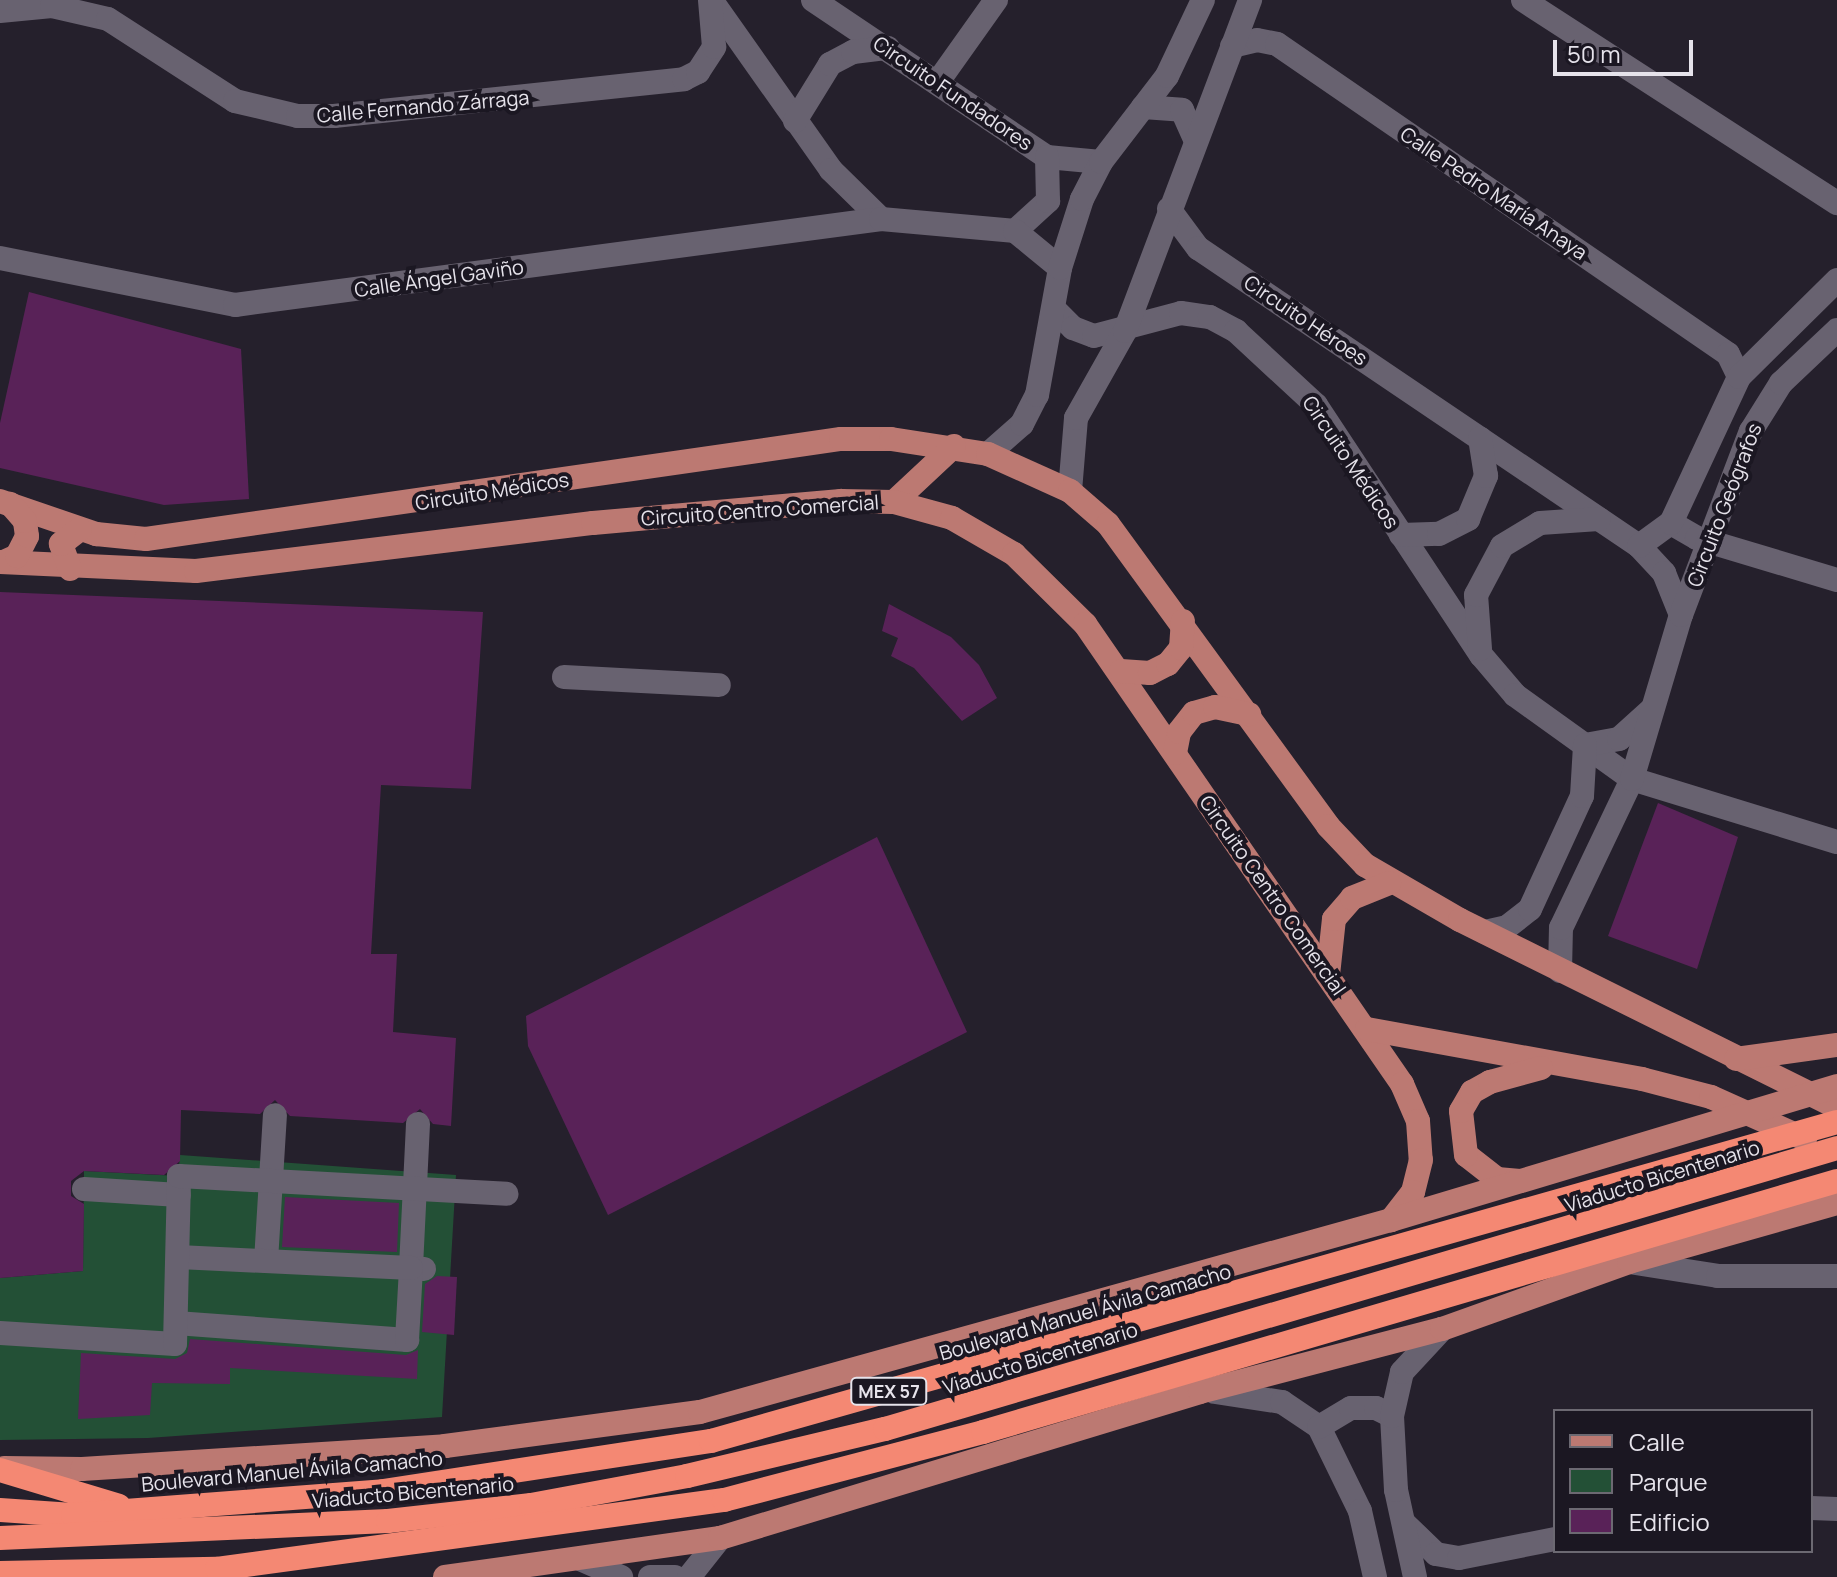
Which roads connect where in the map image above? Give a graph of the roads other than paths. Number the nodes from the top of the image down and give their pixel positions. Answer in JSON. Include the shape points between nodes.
{"nodes":[{"id":1,"x":710,"y":0,"type":"edge"},
{"id":2,"x":813,"y":0,"type":"edge"},
{"id":3,"x":996,"y":0,"type":"edge"},
{"id":4,"x":1203,"y":0,"type":"edge"},
{"id":5,"x":1250,"y":0,"type":"edge"},
{"id":6,"x":1523,"y":0,"type":"edge"},
{"id":7,"x":0,"y":11,"type":"edge"},
{"id":8,"x":1232,"y":46,"type":"junction"},
{"id":9,"x":888,"y":48,"type":"junction"},
{"id":10,"x":937,"y":83,"type":"junction"},
{"id":11,"x":1143,"y":107,"type":"junction"},
{"id":12,"x":795,"y":121,"type":"junction"},
{"id":13,"x":1194,"y":137,"type":"junction"},
{"id":14,"x":1047,"y":157,"type":"junction"},
{"id":15,"x":1101,"y":162,"type":"junction"},
{"id":16,"x":1837,"y":203,"type":"edge"},
{"id":17,"x":1169,"y":209,"type":"junction"},
{"id":18,"x":881,"y":219,"type":"junction"},
{"id":19,"x":1015,"y":231,"type":"junction"},
{"id":20,"x":0,"y":258,"type":"edge"},
{"id":21,"x":1060,"y":268,"type":"junction"},
{"id":22,"x":1837,"y":280,"type":"edge"},
{"id":23,"x":1056,"y":311,"type":"junction"},
{"id":24,"x":1837,"y":330,"type":"edge"},
{"id":25,"x":1125,"y":331,"type":"junction"},
{"id":26,"x":1739,"y":377,"type":"junction"},
{"id":27,"x":1480,"y":438,"type":"junction"},
{"id":28,"x":954,"y":446,"type":"junction"},
{"id":29,"x":988,"y":454,"type":"junction"},
{"id":30,"x":1070,"y":491,"type":"junction"},
{"id":31,"x":894,"y":502,"type":"junction"},
{"id":32,"x":5,"y":503,"type":"edge"},
{"id":33,"x":1600,"y":519,"type":"junction"},
{"id":34,"x":1671,"y":523,"type":"junction"},
{"id":35,"x":80,"y":529,"type":"junction"},
{"id":36,"x":1401,"y":535,"type":"junction"},
{"id":37,"x":1707,"y":540,"type":"junction"},
{"id":38,"x":1639,"y":546,"type":"junction"},
{"id":39,"x":2,"y":562,"type":"edge"},
{"id":40,"x":70,"y":569,"type":"junction"},
{"id":41,"x":1837,"y":580,"type":"edge"},
{"id":42,"x":1681,"y":615,"type":"junction"},
{"id":43,"x":1183,"y":621,"type":"junction"},
{"id":44,"x":1481,"y":655,"type":"junction"},
{"id":45,"x":1121,"y":671,"type":"junction"},
{"id":46,"x":564,"y":677,"type":"dead end"},
{"id":47,"x":719,"y":685,"type":"dead end"},
{"id":48,"x":1654,"y":707,"type":"junction"},
{"id":49,"x":1249,"y":714,"type":"junction"},
{"id":50,"x":1585,"y":745,"type":"junction"},
{"id":51,"x":1175,"y":753,"type":"junction"},
{"id":52,"x":1632,"y":779,"type":"junction"},
{"id":53,"x":1837,"y":842,"type":"edge"},
{"id":54,"x":1389,"y":883,"type":"junction"},
{"id":55,"x":1485,"y":932,"type":"junction"},
{"id":56,"x":1560,"y":971,"type":"junction"},
{"id":57,"x":1328,"y":975,"type":"junction"},
{"id":58,"x":1367,"y":1029,"type":"junction"},
{"id":59,"x":1837,"y":1045,"type":"edge"},
{"id":60,"x":1733,"y":1059,"type":"junction"},
{"id":61,"x":1554,"y":1065,"type":"junction"},
{"id":62,"x":1837,"y":1086,"type":"edge"},
{"id":63,"x":1837,"y":1107,"type":"edge"},
{"id":64,"x":275,"y":1115,"type":"dead end"},
{"id":65,"x":1837,"y":1122,"type":"edge"},
{"id":66,"x":418,"y":1124,"type":"dead end"},
{"id":67,"x":1837,"y":1150,"type":"edge"},
{"id":68,"x":270,"y":1181,"type":"junction"},
{"id":69,"x":1526,"y":1181,"type":"junction"},
{"id":70,"x":84,"y":1189,"type":"dead end"},
{"id":71,"x":415,"y":1189,"type":"junction"},
{"id":72,"x":1834,"y":1190,"type":"edge"},
{"id":73,"x":507,"y":1194,"type":"dead end"},
{"id":74,"x":179,"y":1195,"type":"junction"},
{"id":75,"x":1391,"y":1220,"type":"junction"},
{"id":76,"x":178,"y":1257,"type":"junction"},
{"id":77,"x":266,"y":1261,"type":"junction"},
{"id":78,"x":1629,"y":1262,"type":"junction"},
{"id":79,"x":417,"y":1269,"type":"junction"},
{"id":80,"x":1837,"y":1276,"type":"edge"},
{"id":81,"x":176,"y":1323,"type":"junction"},
{"id":82,"x":1442,"y":1329,"type":"junction"},
{"id":83,"x":0,"y":1333,"type":"edge"},
{"id":84,"x":1200,"y":1392,"type":"junction"},
{"id":85,"x":1392,"y":1416,"type":"junction"},
{"id":86,"x":1319,"y":1427,"type":"junction"},
{"id":87,"x":0,"y":1469,"type":"edge"},
{"id":88,"x":1813,"y":1508,"type":"edge"},
{"id":89,"x":1837,"y":1509,"type":"edge"},
{"id":90,"x":0,"y":1510,"type":"edge"},
{"id":91,"x":132,"y":1510,"type":"junction"},
{"id":92,"x":1405,"y":1524,"type":"junction"},
{"id":93,"x":0,"y":1538,"type":"edge"},
{"id":94,"x":720,"y":1538,"type":"junction"},
{"id":95,"x":1553,"y":1539,"type":"edge"},
{"id":96,"x":580,"y":1559,"type":"junction"},
{"id":97,"x":0,"y":1573,"type":"edge"},
{"id":98,"x":152,"y":1574,"type":"edge"},
{"id":99,"x":29,"y":1575,"type":"edge"},
{"id":100,"x":445,"y":1577,"type":"edge"},
{"id":101,"x":621,"y":1577,"type":"edge"},
{"id":102,"x":650,"y":1577,"type":"edge"},
{"id":103,"x":675,"y":1577,"type":"edge"},
{"id":104,"x":689,"y":1577,"type":"edge"},
{"id":105,"x":1375,"y":1577,"type":"edge"},
{"id":106,"x":1415,"y":1577,"type":"edge"}],
"edges":[{"from":1,"to":7,"type":"street","name":"Calle Fernando Zárraga","via":[[714,47],[698,72],[684,79],[334,116],[298,116],[235,101],[108,19],[52,6]]},
{"from":1,"to":12,"type":"street"},
{"from":2,"to":9,"type":"street","name":"Circuito Fundadores"},
{"from":3,"to":10,"type":"street"},
{"from":4,"to":11,"type":"street","via":[[1182,50]]},
{"from":5,"to":8,"type":"street"},
{"from":6,"to":16,"type":"street"},
{"from":8,"to":13,"type":"street"},
{"from":8,"to":26,"type":"street","name":"Calle Pedro María Anaya","via":[[1257,40],[1277,44],[1728,354]]},
{"from":9,"to":10,"type":"street","name":"Circuito Fundadores"},
{"from":9,"to":12,"type":"street","via":[[853,52],[830,64]]},
{"from":10,"to":14,"type":"street","name":"Circuito Fundadores"},
{"from":11,"to":13,"type":"street","via":[[1182,110]]},
{"from":11,"to":15,"type":"street"},
{"from":12,"to":18,"type":"street","via":[[831,170]]},
{"from":13,"to":17,"type":"street"},
{"from":14,"to":15,"type":"street","name":"Circuito Fundadores"},
{"from":14,"to":19,"type":"street","via":[[1048,201]]},
{"from":15,"to":21,"type":"street"},
{"from":17,"to":25,"type":"street"},
{"from":17,"to":27,"type":"street","name":"Circuito Héroes","via":[[1198,248]]},
{"from":18,"to":19,"type":"street"},
{"from":18,"to":20,"type":"street","name":"Calle Ángel Gaviño","via":[[235,305]]},
{"from":19,"to":21,"type":"street"},
{"from":21,"to":23,"type":"street"},
{"from":22,"to":26,"type":"street"},
{"from":23,"to":25,"type":"street","name":"Circuito Médicos","via":[[1086,335]]},
{"from":23,"to":29,"type":"street","via":[[1031,410]]},
{"from":24,"to":37,"type":"street","name":"Circuito Geógrafos","via":[[1765,404]]},
{"from":25,"to":30,"type":"street","via":[[1076,418]]},
{"from":25,"to":36,"type":"street","name":"Circuito Médicos","via":[[1162,315],[1200,314],[1256,345],[1316,405]]},
{"from":26,"to":34,"type":"street"},
{"from":27,"to":33,"type":"street","name":"Circuito Héroes"},
{"from":27,"to":36,"type":"street","via":[[1486,476],[1468,519],[1439,534]]},
{"from":28,"to":29,"type":"main road","name":"Circuito Médicos"},
{"from":28,"to":31,"type":"main road"},
{"from":28,"to":35,"type":"main road","name":"Circuito Médicos","via":[[841,439],[173,538],[131,539]]},
{"from":29,"to":30,"type":"main road","name":"Circuito Médicos"},
{"from":30,"to":43,"type":"main road","name":"Circuito Médicos","via":[[1108,524]]},
{"from":31,"to":40,"type":"main road","name":"Circuito Centro Comercial","via":[[593,523],[196,571]]},
{"from":31,"to":45,"type":"main road","name":"Circuito Centro Comercial","via":[[952,518],[1014,554],[1049,583]]},
{"from":32,"to":35,"type":"main road","name":"Circuito Médicos"},
{"from":32,"to":39,"type":"main road","via":[[25,521],[27,536],[17,556]]},
{"from":33,"to":38,"type":"street","name":"Circuito Héroes"},
{"from":33,"to":44,"type":"street","via":[[1540,523],[1502,546],[1476,595]]},
{"from":34,"to":37,"type":"street"},
{"from":34,"to":38,"type":"street"},
{"from":35,"to":40,"type":"main road","via":[[61,544]]},
{"from":36,"to":44,"type":"street","name":"Circuito Médicos"},
{"from":37,"to":41,"type":"street"},
{"from":37,"to":42,"type":"street","name":"Circuito Geógrafos"},
{"from":38,"to":42,"type":"street","name":"Circuito Héroes","via":[[1664,573]]},
{"from":39,"to":40,"type":"main road","name":"Circuito Centro Comercial"},
{"from":42,"to":48,"type":"street","name":"Circuito Geógrafos"},
{"from":43,"to":45,"type":"main road","via":[[1181,648],[1168,664],[1150,673]]},
{"from":43,"to":49,"type":"main road","name":"Circuito Médicos"},
{"from":44,"to":50,"type":"street","name":"Circuito Médicos","via":[[1515,695]]},
{"from":45,"to":51,"type":"main road","name":"Circuito Centro Comercial"},
{"from":46,"to":47,"type":"street"},
{"from":48,"to":50,"type":"street","via":[[1619,739]]},
{"from":48,"to":52,"type":"street","name":"Circuito Geógrafos"},
{"from":49,"to":51,"type":"main road","via":[[1215,707],[1194,713],[1179,732]]},
{"from":49,"to":54,"type":"main road","name":"Circuito Médicos","via":[[1337,836]]},
{"from":50,"to":52,"type":"street","name":"Circuito Médicos"},
{"from":50,"to":55,"type":"street","via":[[1582,796],[1530,909],[1507,927]]},
{"from":51,"to":57,"type":"main road","name":"Circuito Centro Comercial"},
{"from":52,"to":53,"type":"street","name":"Circuito Médicos"},
{"from":52,"to":56,"type":"street","name":"Circuito Geógrafos","via":[[1561,928]]},
{"from":54,"to":55,"type":"main road","name":"Circuito Médicos"},
{"from":54,"to":57,"type":"main road","via":[[1352,898],[1334,919]]},
{"from":55,"to":56,"type":"main road","name":"Circuito Médicos"},
{"from":56,"to":60,"type":"main road","name":"Circuito Médicos"},
{"from":57,"to":58,"type":"main road","name":"Circuito Centro Comercial"},
{"from":58,"to":61,"type":"main road"},
{"from":58,"to":75,"type":"main road","name":"Circuito Centro Comercial","via":[[1407,1093],[1421,1139],[1417,1181]]},
{"from":59,"to":60,"type":"main road"},
{"from":60,"to":63,"type":"main road","name":"Circuito Médicos"},
{"from":61,"to":67,"type":"main road","via":[[1711,1097]]},
{"from":61,"to":69,"type":"main road","via":[[1490,1082],[1472,1092],[1461,1111],[1460,1135],[1477,1168],[1497,1179]]},
{"from":62,"to":69,"type":"main road","name":"Boulevard Manuel Ávila Camacho"},
{"from":64,"to":68,"type":"street"},
{"from":65,"to":91,"type":"highway","name":"Boulevard Manuel Ávila Camacho","number":"MEX 57","via":[[711,1441],[383,1491]]},
{"from":66,"to":71,"type":"street"},
{"from":67,"to":93,"type":"highway","name":"Viaducto Bicentenario","via":[[885,1429],[687,1476],[531,1505],[388,1521]]},
{"from":68,"to":71,"type":"street"},
{"from":68,"to":74,"type":"street","via":[[179,1176]]},
{"from":68,"to":77,"type":"street"},
{"from":69,"to":75,"type":"main road","name":"Boulevard Manuel Ávila Camacho"},
{"from":70,"to":74,"type":"street"},
{"from":71,"to":73,"type":"street"},
{"from":71,"to":79,"type":"street"},
{"from":72,"to":78,"type":"main road"},
{"from":72,"to":98,"type":"highway","via":[[999,1428],[724,1500],[470,1539]]},
{"from":74,"to":76,"type":"street"},
{"from":75,"to":87,"type":"main road","name":"Boulevard Manuel Ávila Camacho","via":[[700,1412],[445,1446],[82,1469]]},
{"from":76,"to":77,"type":"street"},
{"from":76,"to":81,"type":"street"},
{"from":77,"to":79,"type":"street"},
{"from":78,"to":80,"type":"street","via":[[1718,1276]]},
{"from":78,"to":82,"type":"main road"},
{"from":79,"to":81,"type":"street","via":[[415,1340]]},
{"from":81,"to":83,"type":"street","via":[[175,1344]]},
{"from":82,"to":84,"type":"main road"},
{"from":82,"to":85,"type":"street","via":[[1402,1372]]},
{"from":84,"to":86,"type":"street","via":[[1245,1392],[1282,1402]]},
{"from":84,"to":94,"type":"main road"},
{"from":85,"to":86,"type":"street","via":[[1376,1408],[1351,1408]]},
{"from":85,"to":92,"type":"street"},
{"from":86,"to":105,"type":"street","via":[[1360,1511]]},
{"from":87,"to":91,"type":"highway"},
{"from":88,"to":89,"type":"street"},
{"from":90,"to":91,"type":"highway","name":"Boulevard Manuel Ávila Camacho","number":"MEX 57"},
{"from":92,"to":95,"type":"street","via":[[1436,1554],[1459,1558]]},
{"from":92,"to":106,"type":"street"},
{"from":94,"to":96,"type":"main road"},
{"from":94,"to":104,"type":"street"},
{"from":96,"to":100,"type":"main road"},
{"from":96,"to":101,"type":"street"},
{"from":97,"to":99,"type":"highway"},
{"from":98,"to":99,"type":"highway"},
{"from":102,"to":103,"type":"street"}]}
